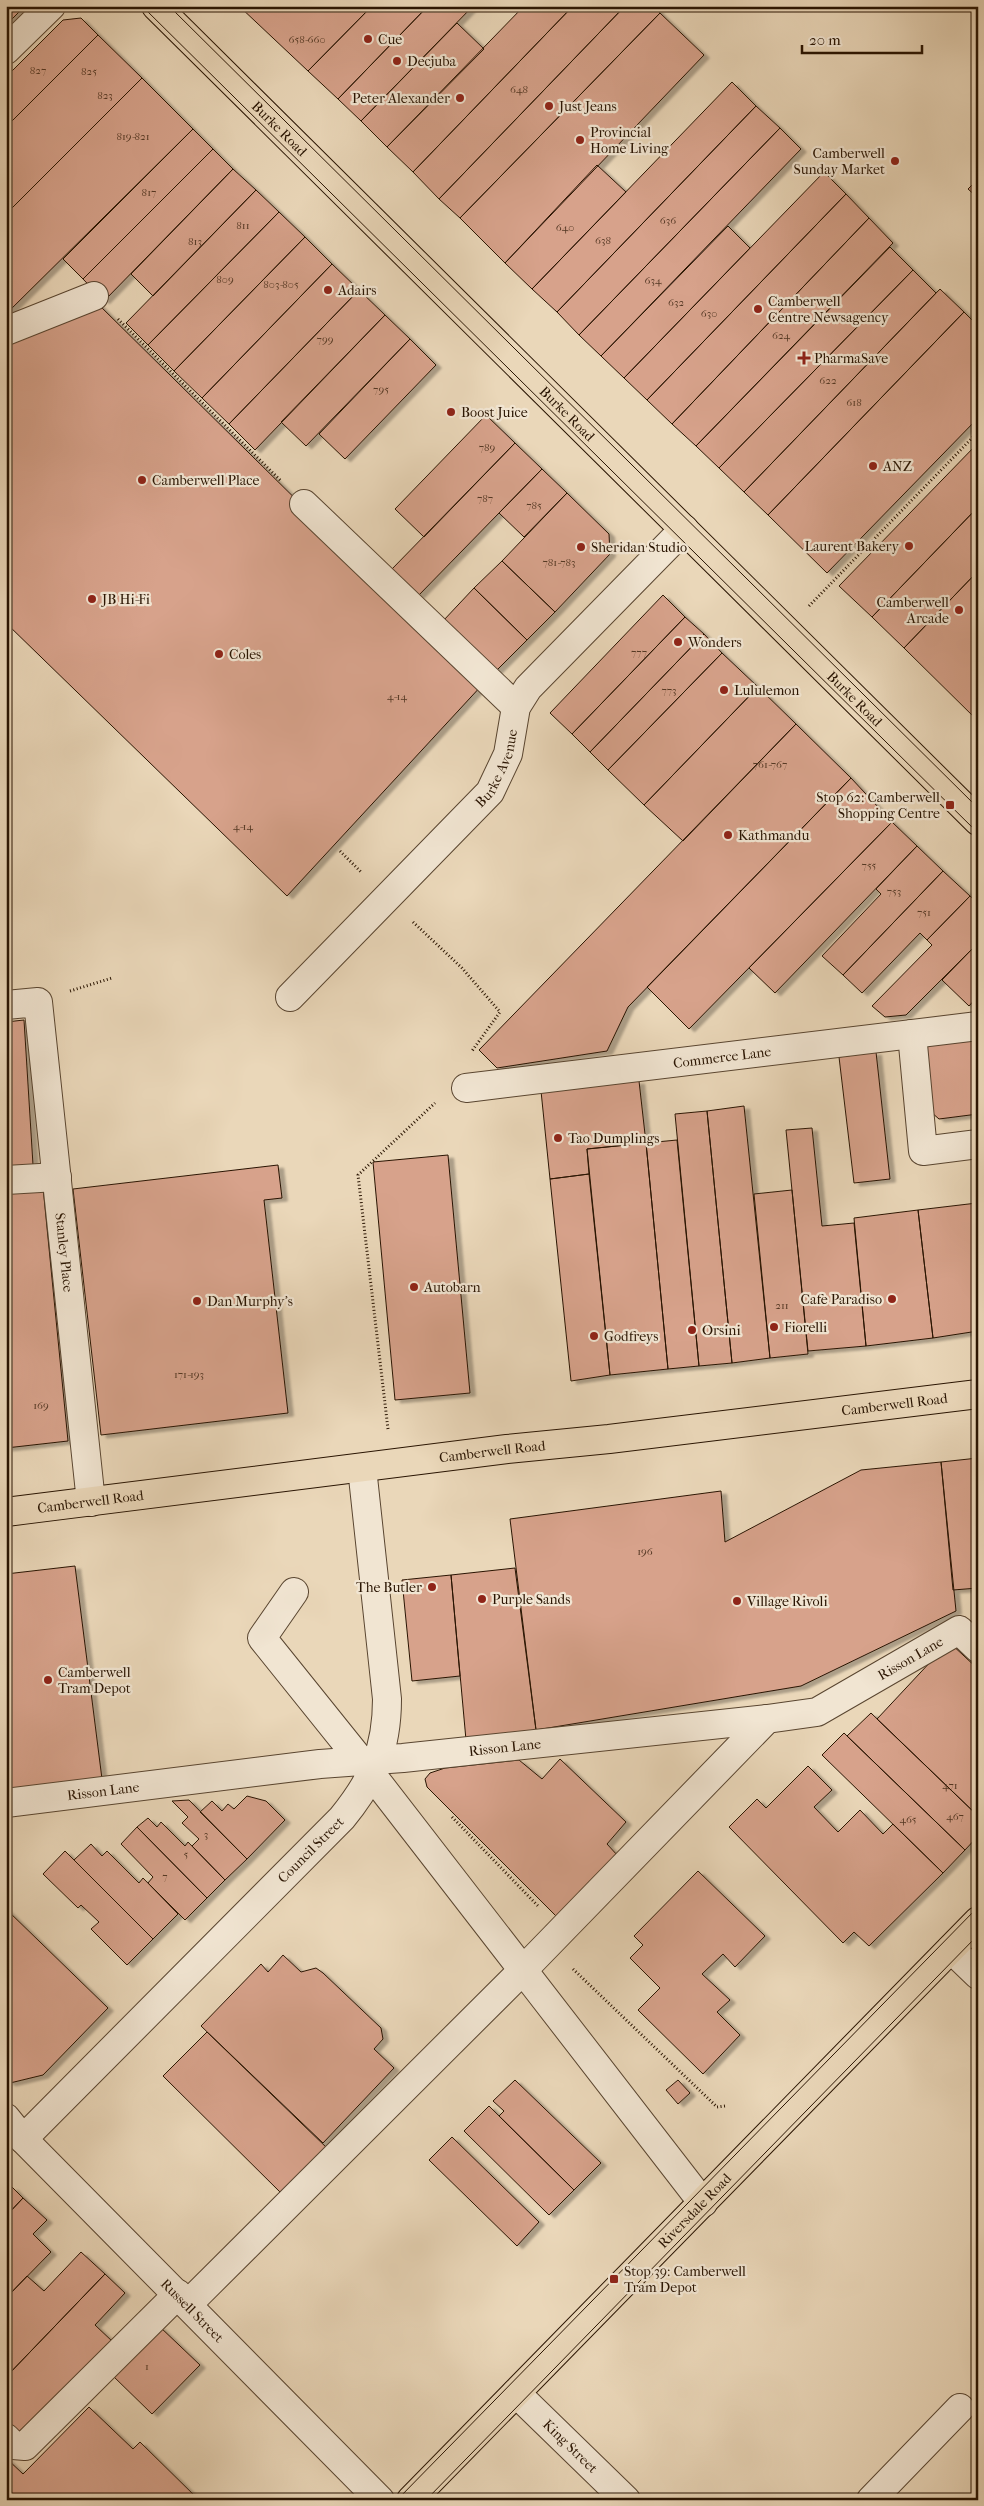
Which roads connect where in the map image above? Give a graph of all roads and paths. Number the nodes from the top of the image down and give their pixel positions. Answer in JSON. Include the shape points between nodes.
{"nodes":[{"id":1,"x":51,"y":6,"type":"edge"},
{"id":2,"x":156,"y":6,"type":"edge"},
{"id":3,"x":6,"y":50,"type":"edge"},
{"id":4,"x":94,"y":296,"type":"joint"},
{"id":5,"x":6,"y":331,"type":"edge"},
{"id":6,"x":978,"y":432,"type":"edge"},
{"id":7,"x":304,"y":504,"type":"joint"},
{"id":8,"x":684,"y":529,"type":"junction"},
{"id":9,"x":785,"y":631,"type":"junction"},
{"id":10,"x":516,"y":706,"type":"junction"},
{"id":11,"x":978,"y":821,"type":"edge"},
{"id":12,"x":340,"y":851,"type":"dead end"},
{"id":13,"x":387,"y":898,"type":"junction"},
{"id":14,"x":112,"y":978,"type":"dead end"},
{"id":15,"x":290,"y":998,"type":"dead end"},
{"id":16,"x":38,"y":1002,"type":"junction"},
{"id":17,"x":6,"y":1005,"type":"edge"},
{"id":18,"x":978,"y":1026,"type":"edge"},
{"id":19,"x":912,"y":1034,"type":"junction"},
{"id":20,"x":469,"y":1056,"type":"dead end"},
{"id":21,"x":466,"y":1088,"type":"dead end"},
{"id":22,"x":441,"y":1098,"type":"dead end"},
{"id":23,"x":978,"y":1144,"type":"edge"},
{"id":24,"x":57,"y":1177,"type":"junction"},
{"id":25,"x":6,"y":1180,"type":"edge"},
{"id":26,"x":978,"y":1394,"type":"edge"},
{"id":27,"x":393,"y":1464,"type":"junction"},
{"id":28,"x":362,"y":1468,"type":"junction"},
{"id":29,"x":91,"y":1502,"type":"junction"},
{"id":30,"x":6,"y":1512,"type":"edge"},
{"id":31,"x":294,"y":1592,"type":"dead end"},
{"id":32,"x":978,"y":1648,"type":"edge"},
{"id":33,"x":767,"y":1719,"type":"junction"},
{"id":34,"x":370,"y":1765,"type":"junction"},
{"id":35,"x":6,"y":1803,"type":"edge"},
{"id":36,"x":446,"y":1812,"type":"dead end"},
{"id":37,"x":978,"y":1921,"type":"edge"},
{"id":38,"x":554,"y":1937,"type":"junction"},
{"id":39,"x":951,"y":1949,"type":"junction"},
{"id":40,"x":522,"y":1969,"type":"junction"},
{"id":41,"x":978,"y":1975,"type":"edge"},
{"id":42,"x":725,"y":2106,"type":"dead end"},
{"id":43,"x":6,"y":2118,"type":"edge"},
{"id":44,"x":23,"y":2140,"type":"junction"},
{"id":45,"x":704,"y":2203,"type":"junction"},
{"id":46,"x":183,"y":2299,"type":"junction"},
{"id":47,"x":516,"y":2393,"type":"junction"},
{"id":48,"x":960,"y":2408,"type":"dead end"},
{"id":49,"x":6,"y":2438,"type":"edge"},
{"id":50,"x":380,"y":2500,"type":"edge"},
{"id":51,"x":411,"y":2500,"type":"edge"},
{"id":52,"x":626,"y":2500,"type":"edge"},
{"id":53,"x":870,"y":2500,"type":"edge"}],
"edges":[{"from":1,"to":3,"type":"street"},
{"from":2,"to":8,"type":"main road","name":"Burke Road"},
{"from":4,"to":5,"type":"street"},
{"from":4,"to":7,"type":"path"},
{"from":6,"to":9,"type":"path"},
{"from":7,"to":10,"type":"street"},
{"from":8,"to":9,"type":"main road","name":"Burke Road"},
{"from":8,"to":10,"type":"street","name":"Burke Avenue","via":[[528,688]]},
{"from":9,"to":11,"type":"main road","name":"Burke Road"},
{"from":10,"to":13,"type":"street","name":"Burke Avenue","via":[[508,754],[490,792]]},
{"from":12,"to":13,"type":"path"},
{"from":13,"to":15,"type":"street","name":"Burke Avenue"},
{"from":13,"to":20,"type":"path","via":[[462,968],[500,1012]]},
{"from":14,"to":16,"type":"path"},
{"from":16,"to":17,"type":"street"},
{"from":16,"to":24,"type":"street","name":"Stanley Place"},
{"from":18,"to":19,"type":"street","name":"Commerce Lane"},
{"from":19,"to":21,"type":"street","name":"Commerce Lane"},
{"from":19,"to":23,"type":"street","via":[[923,1151]]},
{"from":22,"to":27,"type":"path","via":[[358,1175]]},
{"from":24,"to":25,"type":"street"},
{"from":24,"to":29,"type":"street","name":"Stanley Place"},
{"from":26,"to":27,"type":"main road","name":"Camberwell Road"},
{"from":27,"to":28,"type":"main road","name":"Camberwell Road"},
{"from":28,"to":29,"type":"main road","name":"Camberwell Road"},
{"from":28,"to":34,"type":"street","name":"Council Street","via":[[387,1699],[385,1736]]},
{"from":29,"to":30,"type":"main road","name":"Camberwell Road"},
{"from":31,"to":34,"type":"street","via":[[262,1638]]},
{"from":32,"to":33,"type":"street","name":"Risson Lane","via":[[959,1630],[817,1712]]},
{"from":33,"to":34,"type":"street","name":"Risson Lane"},
{"from":33,"to":38,"type":"street"},
{"from":34,"to":35,"type":"street","name":"Risson Lane"},
{"from":34,"to":40,"type":"street"},
{"from":34,"to":44,"type":"street","name":"Council Street","via":[[357,1800],[342,1818]]},
{"from":36,"to":38,"type":"path"},
{"from":37,"to":39,"type":"main road","name":"Riversdale Road"},
{"from":38,"to":40,"type":"street"},
{"from":38,"to":42,"type":"path","via":[[717,2107]]},
{"from":39,"to":41,"type":"street"},
{"from":39,"to":45,"type":"main road","name":"Riversdale Road"},
{"from":40,"to":45,"type":"street"},
{"from":40,"to":46,"type":"street"},
{"from":43,"to":44,"type":"street","name":"Russell Street"},
{"from":44,"to":46,"type":"street","name":"Russell Street"},
{"from":45,"to":47,"type":"main road","name":"Riversdale Road"},
{"from":46,"to":49,"type":"street","via":[[25,2446],[13,2445]]},
{"from":46,"to":50,"type":"street","name":"Russell Street"},
{"from":47,"to":51,"type":"main road","name":"Riversdale Road"},
{"from":47,"to":52,"type":"street","name":"King Street"},
{"from":48,"to":53,"type":"street"}]}
